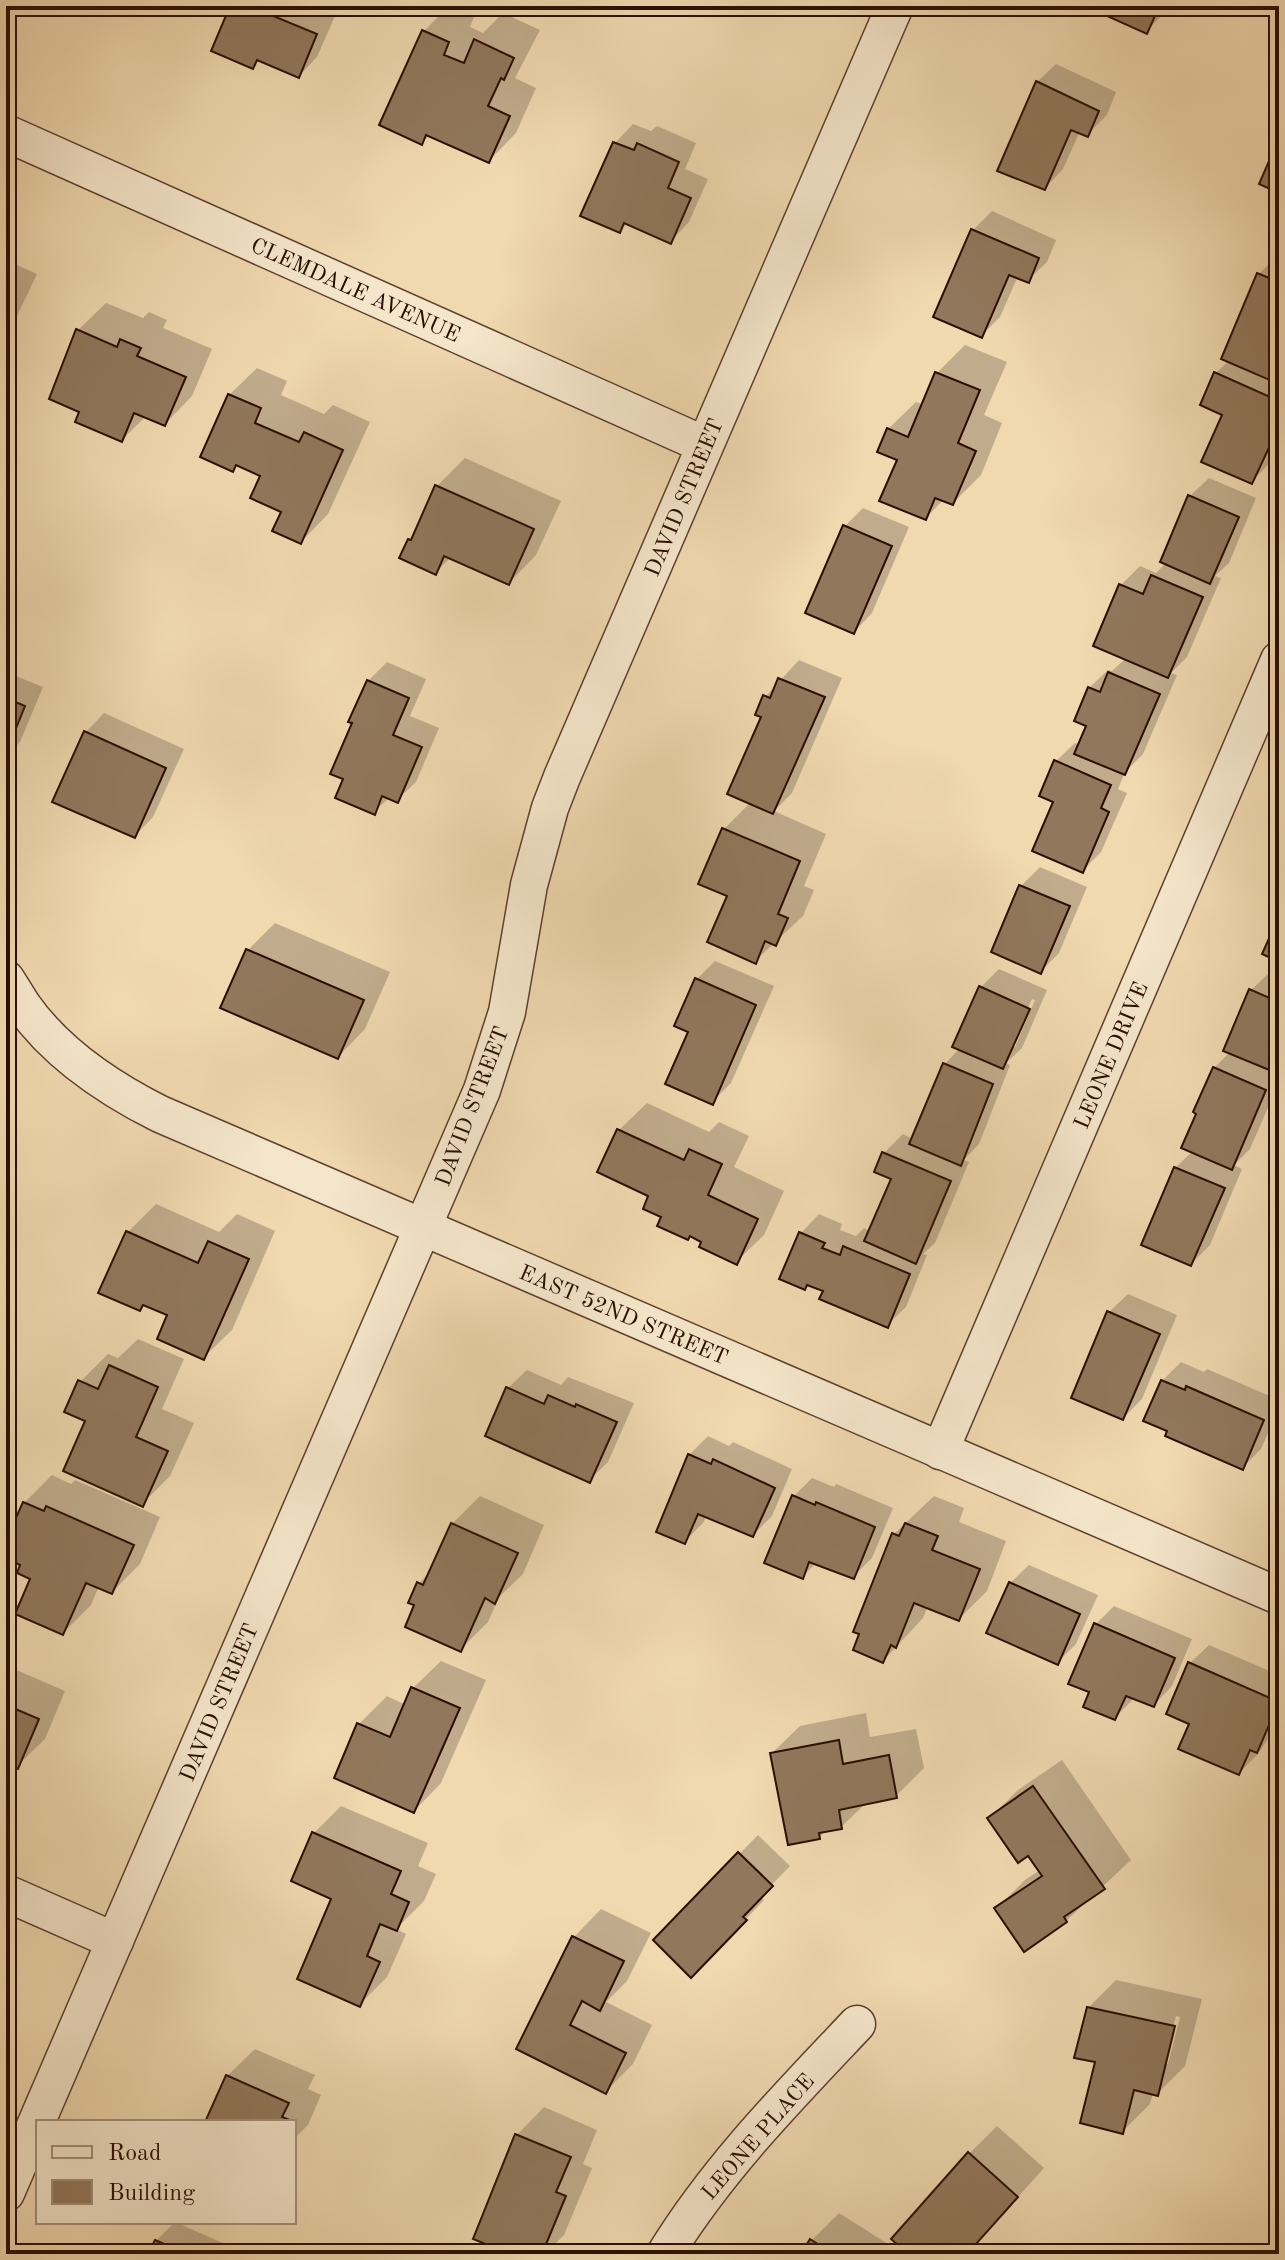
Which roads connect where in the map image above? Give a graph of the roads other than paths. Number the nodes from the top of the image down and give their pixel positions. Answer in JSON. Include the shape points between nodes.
{"nodes":[{"id":1,"x":895,"y":6,"type":"edge"},
{"id":2,"x":6,"y":133,"type":"edge"},
{"id":3,"x":705,"y":445,"type":"junction"},
{"id":4,"x":1279,"y":660,"type":"edge"},
{"id":5,"x":6,"y":979,"type":"edge"},
{"id":6,"x":423,"y":1227,"type":"junction"},
{"id":7,"x":940,"y":1451,"type":"junction"},
{"id":8,"x":1279,"y":1596,"type":"edge"},
{"id":9,"x":6,"y":1893,"type":"edge"},
{"id":10,"x":115,"y":1941,"type":"junction"},
{"id":11,"x":857,"y":2024,"type":"dead end"},
{"id":12,"x":38,"y":2120,"type":"edge"},
{"id":13,"x":36,"y":2124,"type":"edge"},
{"id":14,"x":6,"y":2193,"type":"edge"},
{"id":15,"x":665,"y":2254,"type":"edge"}],
"edges":[{"from":1,"to":3,"type":"street","name":"DAVID STREET"},
{"from":2,"to":3,"type":"street","name":"CLEMDALE AVENUE"},
{"from":3,"to":6,"type":"street","name":"DAVID STREET","via":[[550,808],[497,1047]]},
{"from":4,"to":7,"type":"street","name":"LEONE DRIVE"},
{"from":5,"to":6,"type":"street","name":"EAST 52ND STREET","via":[[49,1036],[108,1086],[160,1114]]},
{"from":6,"to":7,"type":"street","name":"EAST 52ND STREET"},
{"from":6,"to":10,"type":"street","name":"DAVID STREET"},
{"from":7,"to":8,"type":"street","name":"EAST 52ND STREET"},
{"from":9,"to":10,"type":"street"},
{"from":10,"to":12,"type":"street","name":"DAVID STREET"},
{"from":11,"to":15,"type":"street","name":"LEONE PLACE","via":[[736,2155]]},
{"from":13,"to":14,"type":"street","name":"DAVID STREET"}]}
